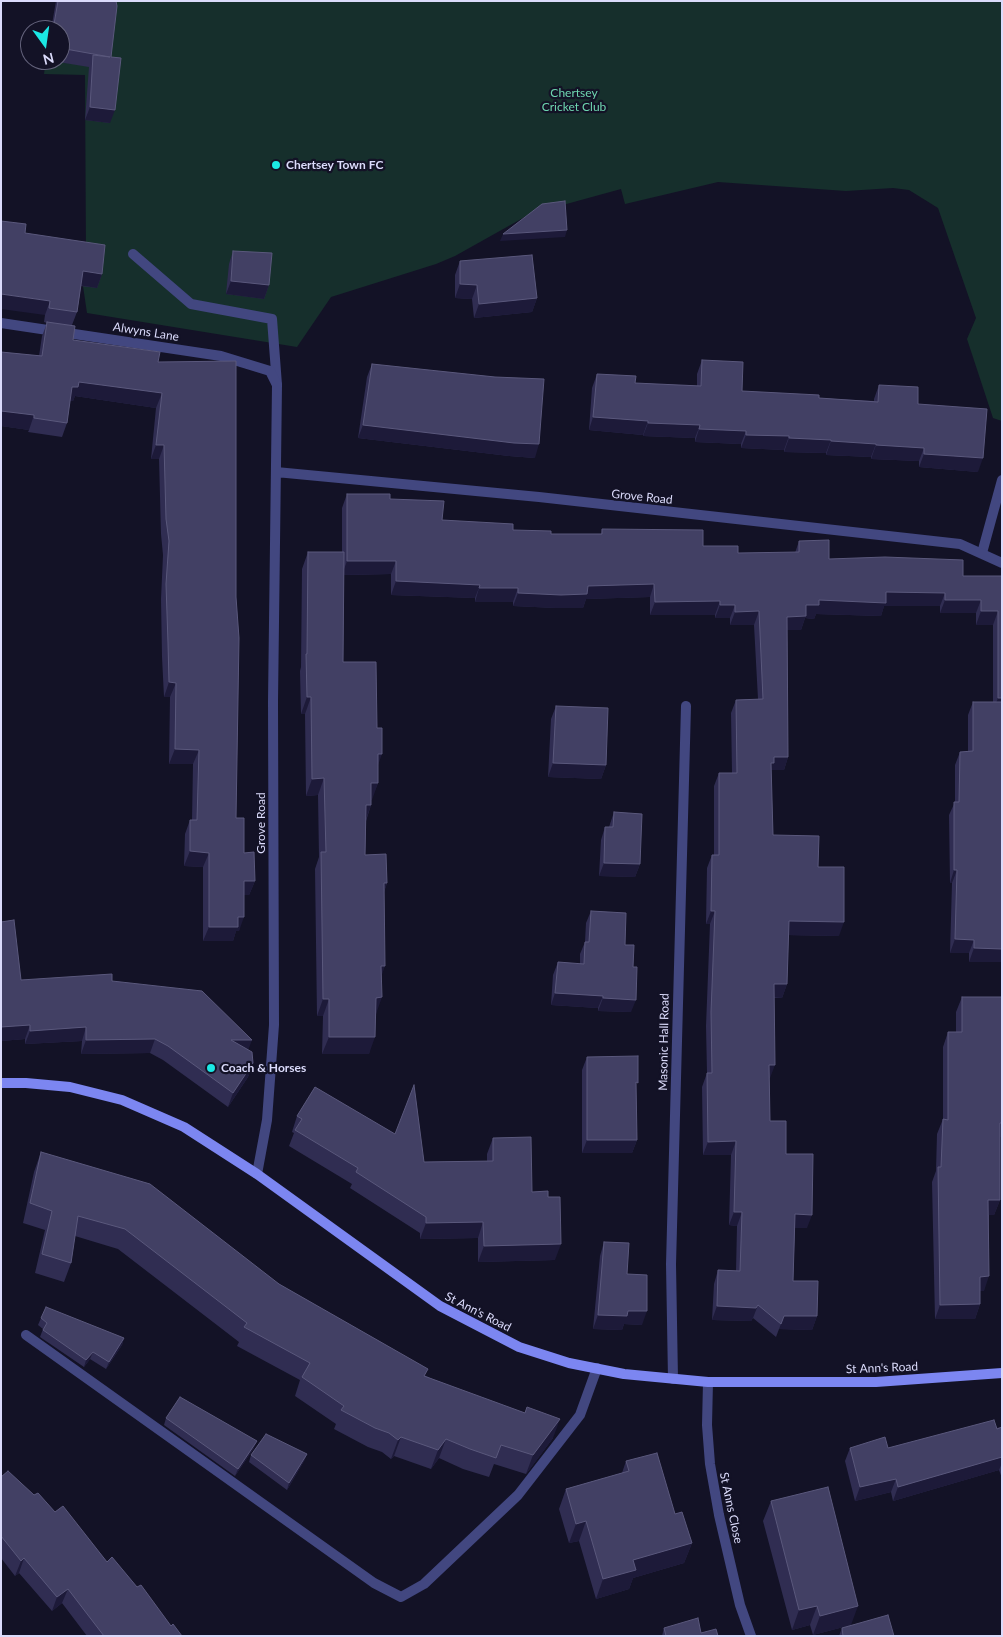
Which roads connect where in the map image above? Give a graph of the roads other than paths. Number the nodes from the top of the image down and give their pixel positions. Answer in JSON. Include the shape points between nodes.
{"nodes":[{"id":1,"x":132,"y":254,"type":"dead end"},
{"id":2,"x":1,"y":323,"type":"edge"},
{"id":3,"x":277,"y":385,"type":"junction"},
{"id":4,"x":276,"y":472,"type":"junction"},
{"id":5,"x":1002,"y":480,"type":"edge"},
{"id":6,"x":982,"y":553,"type":"junction"},
{"id":7,"x":1002,"y":563,"type":"edge"},
{"id":8,"x":686,"y":706,"type":"dead end"},
{"id":9,"x":1,"y":1083,"type":"edge"},
{"id":10,"x":257,"y":1174,"type":"junction"},
{"id":11,"x":26,"y":1335,"type":"dead end"},
{"id":12,"x":597,"y":1368,"type":"junction"},
{"id":13,"x":1002,"y":1373,"type":"edge"},
{"id":14,"x":673,"y":1379,"type":"junction"},
{"id":15,"x":708,"y":1382,"type":"junction"},
{"id":16,"x":751,"y":1636,"type":"edge"}],
"edges":[{"from":1,"to":3,"type":"street","name":"Grove Road","via":[[191,304],[272,319]]},
{"from":2,"to":3,"type":"street","name":"Alwyns Lane","via":[[221,356],[270,371]]},
{"from":3,"to":4,"type":"street","name":"Grove Road"},
{"from":4,"to":6,"type":"street","name":"Grove Road","via":[[539,497],[960,544]]},
{"from":4,"to":10,"type":"street","name":"Grove Road","via":[[274,1025],[267,1120]]},
{"from":5,"to":6,"type":"street"},
{"from":6,"to":7,"type":"street","name":"Grove Road"},
{"from":8,"to":14,"type":"street","name":"Masonic Hall Road","via":[[671,1264]]},
{"from":9,"to":10,"type":"main road","name":"St Ann's Road","via":[[70,1087],[122,1100],[184,1127]]},
{"from":10,"to":12,"type":"main road","name":"St Ann's Road","via":[[440,1306],[519,1346],[569,1363]]},
{"from":11,"to":12,"type":"street","via":[[374,1583],[401,1597],[424,1584],[518,1495],[580,1415]]},
{"from":12,"to":14,"type":"main road","name":"St Ann's Road"},
{"from":13,"to":15,"type":"main road","name":"St Ann's Road","via":[[876,1382]]},
{"from":14,"to":15,"type":"main road","name":"St Ann's Road"},
{"from":15,"to":16,"type":"street","name":"St Anns Close","via":[[710,1464],[740,1605]]}]}
